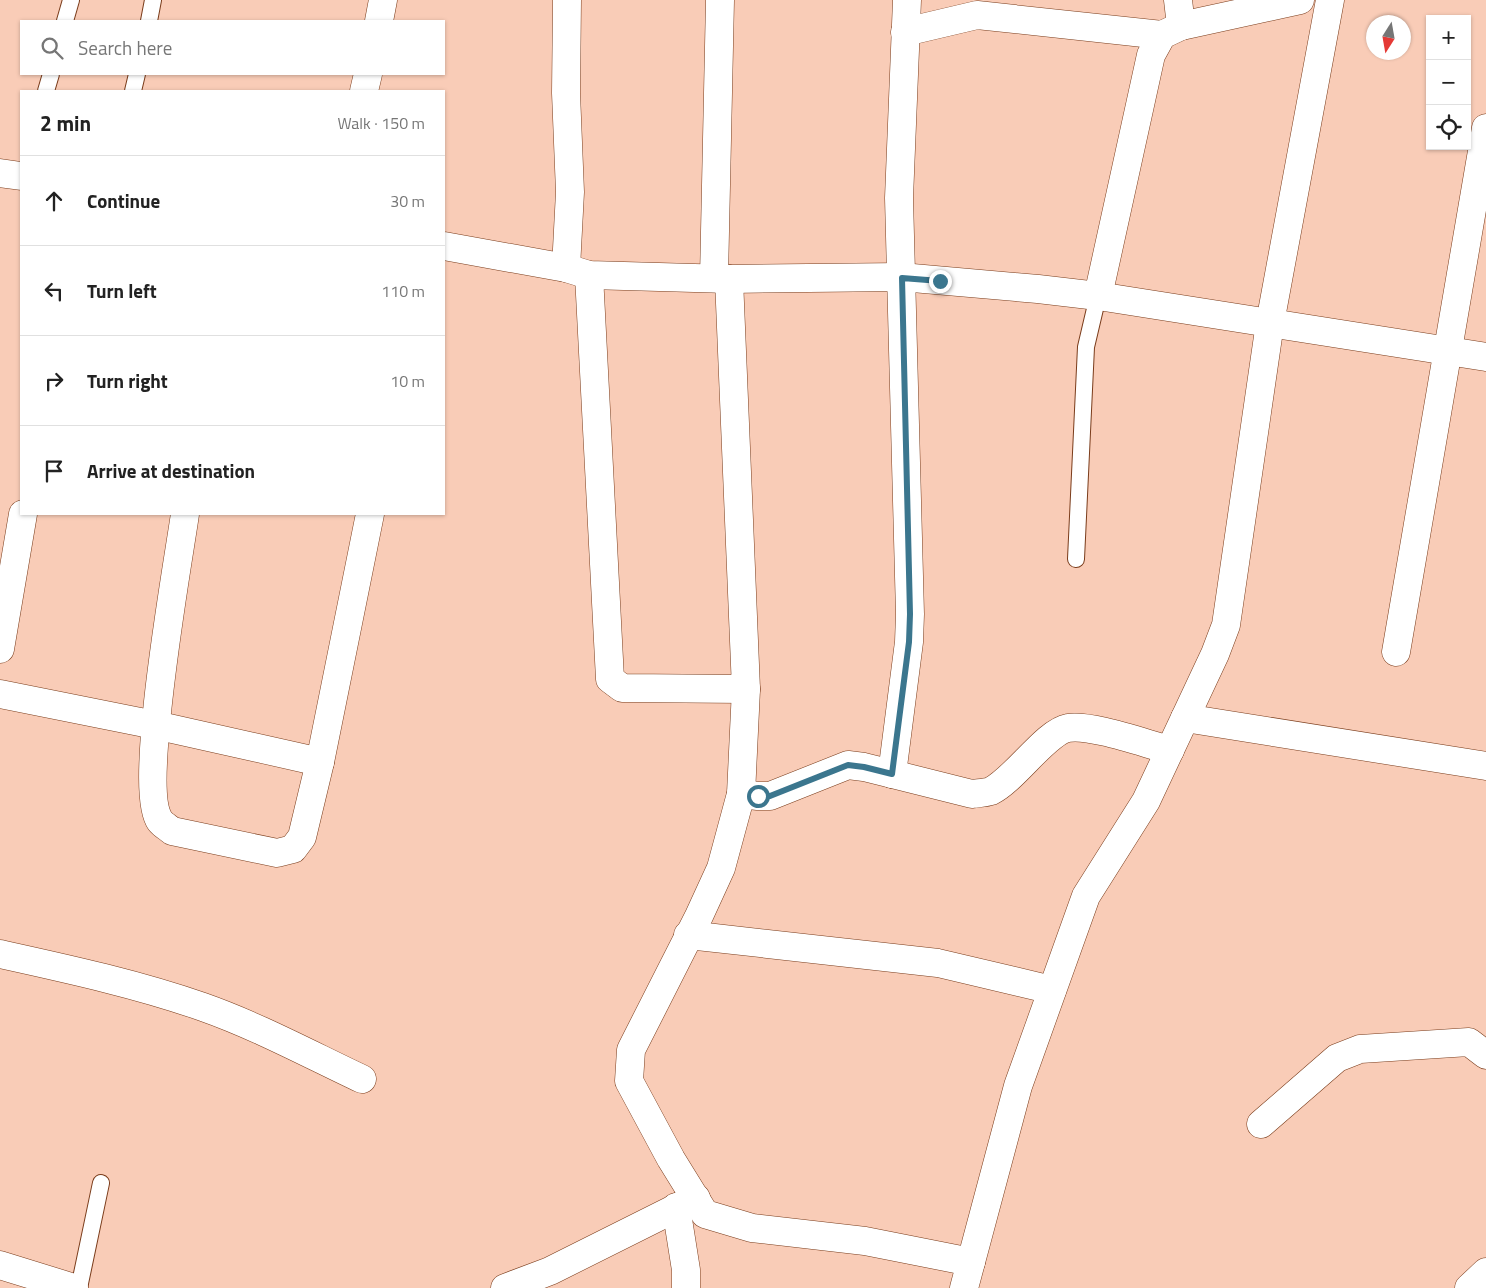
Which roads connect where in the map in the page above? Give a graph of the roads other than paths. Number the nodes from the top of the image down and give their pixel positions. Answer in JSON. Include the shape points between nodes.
{"nodes":[{"id":1,"x":71,"y":0,"type":"edge"},
{"id":2,"x":154,"y":0,"type":"edge"},
{"id":3,"x":383,"y":0,"type":"edge"},
{"id":4,"x":567,"y":0,"type":"edge"},
{"id":5,"x":720,"y":0,"type":"edge"},
{"id":6,"x":907,"y":0,"type":"edge"},
{"id":7,"x":1300,"y":0,"type":"edge"},
{"id":8,"x":1330,"y":0,"type":"edge"},
{"id":9,"x":65,"y":20,"type":"edge"},
{"id":10,"x":149,"y":20,"type":"edge"},
{"id":11,"x":379,"y":20,"type":"edge"},
{"id":12,"x":1174,"y":20,"type":"edge"},
{"id":13,"x":906,"y":32,"type":"junction"},
{"id":14,"x":51,"y":75,"type":"edge"},
{"id":15,"x":137,"y":75,"type":"edge"},
{"id":16,"x":368,"y":75,"type":"edge"},
{"id":17,"x":46,"y":90,"type":"edge"},
{"id":18,"x":133,"y":90,"type":"edge"},
{"id":19,"x":364,"y":90,"type":"edge"},
{"id":20,"x":1486,"y":128,"type":"edge"},
{"id":21,"x":0,"y":173,"type":"edge"},
{"id":22,"x":20,"y":176,"type":"edge"},
{"id":23,"x":445,"y":247,"type":"edge"},
{"id":24,"x":578,"y":272,"type":"junction"},
{"id":25,"x":721,"y":278,"type":"junction"},
{"id":26,"x":902,"y":278,"type":"junction"},
{"id":27,"x":1098,"y":296,"type":"junction"},
{"id":28,"x":1270,"y":323,"type":"junction"},
{"id":29,"x":1449,"y":351,"type":"junction"},
{"id":30,"x":1486,"y":356,"type":"edge"},
{"id":31,"x":23,"y":515,"type":"edge"},
{"id":32,"x":185,"y":515,"type":"edge"},
{"id":33,"x":370,"y":515,"type":"edge"},
{"id":34,"x":1076,"y":559,"type":"dead end"},
{"id":35,"x":0,"y":649,"type":"edge"},
{"id":36,"x":1396,"y":652,"type":"dead end"},
{"id":37,"x":746,"y":689,"type":"junction"},
{"id":38,"x":0,"y":694,"type":"edge"},
{"id":39,"x":1186,"y":718,"type":"junction"},
{"id":40,"x":155,"y":725,"type":"junction"},
{"id":41,"x":1170,"y":750,"type":"junction"},
{"id":42,"x":320,"y":762,"type":"junction"},
{"id":43,"x":1486,"y":766,"type":"edge"},
{"id":44,"x":892,"y":774,"type":"junction"},
{"id":45,"x":741,"y":794,"type":"junction"},
{"id":46,"x":688,"y":935,"type":"junction"},
{"id":47,"x":0,"y":954,"type":"edge"},
{"id":48,"x":1052,"y":990,"type":"junction"},
{"id":49,"x":1486,"y":1055,"type":"edge"},
{"id":50,"x":362,"y":1080,"type":"dead end"},
{"id":51,"x":1261,"y":1124,"type":"dead end"},
{"id":52,"x":101,"y":1183,"type":"dead end"},
{"id":53,"x":686,"y":1202,"type":"junction"},
{"id":54,"x":971,"y":1262,"type":"junction"},
{"id":55,"x":0,"y":1264,"type":"edge"},
{"id":56,"x":1486,"y":1272,"type":"edge"},
{"id":57,"x":74,"y":1288,"type":"edge"},
{"id":58,"x":79,"y":1288,"type":"edge"},
{"id":59,"x":505,"y":1288,"type":"edge"},
{"id":60,"x":686,"y":1288,"type":"edge"},
{"id":61,"x":964,"y":1288,"type":"edge"},
{"id":62,"x":1469,"y":1288,"type":"edge"}],
"edges":[{"from":1,"to":9,"type":"lane"},
{"from":2,"to":10,"type":"lane"},
{"from":3,"to":11,"type":"street"},
{"from":4,"to":24,"type":"street","via":[[570,192]]},
{"from":5,"to":25,"type":"street"},
{"from":6,"to":13,"type":"street"},
{"from":7,"to":12,"type":"street"},
{"from":8,"to":28,"type":"street"},
{"from":12,"to":13,"type":"street","via":[[977,15]]},
{"from":12,"to":27,"type":"street","via":[[1151,55]]},
{"from":13,"to":26,"type":"street","via":[[899,198]]},
{"from":14,"to":17,"type":"lane"},
{"from":15,"to":18,"type":"lane"},
{"from":16,"to":19,"type":"street"},
{"from":20,"to":29,"type":"street"},
{"from":21,"to":22,"type":"street"},
{"from":23,"to":24,"type":"street"},
{"from":24,"to":25,"type":"street"},
{"from":24,"to":37,"type":"street","via":[[610,679],[622,688]]},
{"from":25,"to":26,"type":"street"},
{"from":25,"to":37,"type":"street"},
{"from":26,"to":27,"type":"street"},
{"from":26,"to":44,"type":"street","via":[[910,614]]},
{"from":27,"to":28,"type":"street"},
{"from":27,"to":34,"type":"lane","via":[[1086,347]]},
{"from":28,"to":29,"type":"street"},
{"from":28,"to":39,"type":"street","via":[[1226,625]]},
{"from":29,"to":30,"type":"street"},
{"from":29,"to":36,"type":"street"},
{"from":31,"to":35,"type":"street"},
{"from":32,"to":40,"type":"street"},
{"from":33,"to":42,"type":"street"},
{"from":37,"to":45,"type":"street"},
{"from":38,"to":40,"type":"street"},
{"from":39,"to":41,"type":"street"},
{"from":39,"to":43,"type":"street"},
{"from":40,"to":42,"type":"street"},
{"from":40,"to":42,"type":"street","via":[[156,808],[160,821],[172,831],[278,853],[293,849],[302,838]]},
{"from":41,"to":44,"type":"street","via":[[1088,728],[1067,728],[1052,736],[989,792],[972,794]]},
{"from":41,"to":48,"type":"street","via":[[1146,801],[1086,896]]},
{"from":44,"to":45,"type":"street","via":[[848,765],[770,796]]},
{"from":45,"to":46,"type":"street","via":[[721,868]]},
{"from":46,"to":48,"type":"street","via":[[938,963]]},
{"from":46,"to":53,"type":"street","via":[[631,1050],[629,1081],[672,1159]]},
{"from":47,"to":50,"type":"street","via":[[89,973],[203,1007]]},
{"from":48,"to":54,"type":"street","via":[[1018,1086]]},
{"from":49,"to":51,"type":"street","via":[[1469,1042],[1360,1049],[1337,1058]]},
{"from":52,"to":58,"type":"lane"},
{"from":53,"to":54,"type":"street","via":[[706,1214],[752,1228],[865,1241]]},
{"from":53,"to":59,"type":"street","via":[[550,1270]]},
{"from":53,"to":60,"type":"street"},
{"from":54,"to":61,"type":"street"},
{"from":55,"to":57,"type":"street"},
{"from":56,"to":62,"type":"street"}]}
